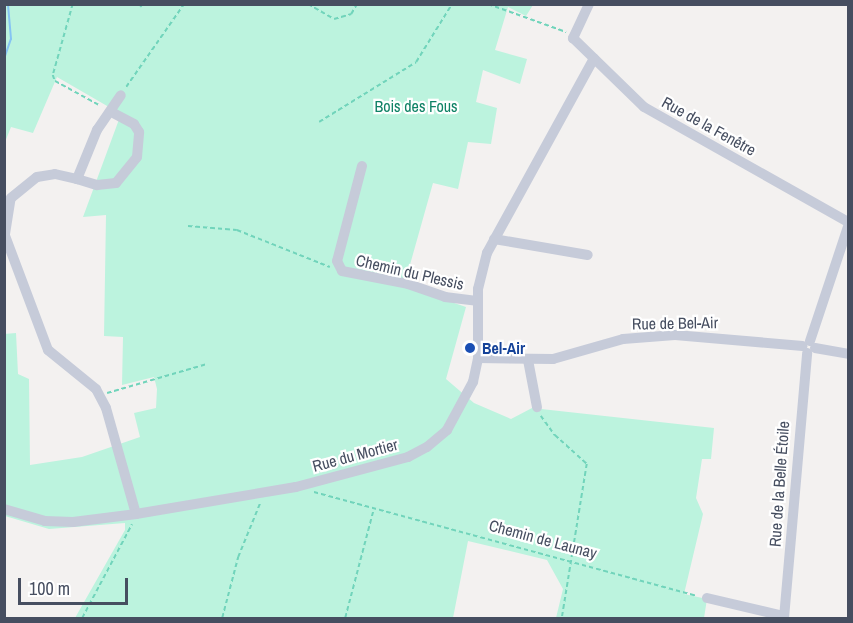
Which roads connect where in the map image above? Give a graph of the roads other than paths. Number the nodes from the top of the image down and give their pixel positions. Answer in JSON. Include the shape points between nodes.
{"nodes":[{"id":1,"x":589,"y":4,"type":"edge"},
{"id":2,"x":594,"y":58,"type":"junction"},
{"id":3,"x":121,"y":96,"type":"road end"},
{"id":4,"x":110,"y":111,"type":"junction"},
{"id":5,"x":362,"y":166,"type":"dead end"},
{"id":6,"x":77,"y":179,"type":"junction"},
{"id":7,"x":8,"y":197,"type":"edge"},
{"id":8,"x":849,"y":222,"type":"edge"},
{"id":9,"x":849,"y":227,"type":"edge"},
{"id":10,"x":5,"y":234,"type":"edge"},
{"id":11,"x":494,"y":239,"type":"junction"},
{"id":12,"x":588,"y":255,"type":"dead end"},
{"id":13,"x":477,"y":301,"type":"junction"},
{"id":14,"x":809,"y":347,"type":"junction"},
{"id":15,"x":849,"y":354,"type":"edge"},
{"id":16,"x":478,"y":358,"type":"junction"},
{"id":17,"x":528,"y":360,"type":"junction"},
{"id":18,"x":537,"y":407,"type":"road end"},
{"id":19,"x":4,"y":509,"type":"edge"},
{"id":20,"x":136,"y":514,"type":"junction"},
{"id":21,"x":707,"y":598,"type":"road end"},
{"id":22,"x":784,"y":617,"type":"edge"}],
"edges":[{"from":1,"to":2,"type":"street","name":"Rue de la Fenêtre","via":[[573,34]]},
{"from":2,"to":8,"type":"street","name":"Rue de la Fenêtre","via":[[644,107]]},
{"from":2,"to":11,"type":"street","name":"Rue du Mortier"},
{"from":3,"to":4,"type":"street"},
{"from":4,"to":6,"type":"street","via":[[97,130]]},
{"from":4,"to":6,"type":"street","via":[[134,124],[139,132],[137,157],[116,183],[97,185]]},
{"from":5,"to":13,"type":"street","name":"Chemin du Plessis","via":[[338,267],[445,297]]},
{"from":6,"to":7,"type":"street","via":[[47,174]]},
{"from":7,"to":10,"type":"street"},
{"from":9,"to":14,"type":"street","name":"Rue de la Belle Étoile"},
{"from":10,"to":20,"type":"street","via":[[48,350],[100,396]]},
{"from":11,"to":12,"type":"street"},
{"from":11,"to":13,"type":"street","name":"Rue du Mortier","via":[[480,275]]},
{"from":13,"to":16,"type":"street","name":"Rue du Mortier"},
{"from":14,"to":15,"type":"street","name":"Rue de Bel-Air"},
{"from":14,"to":17,"type":"street","name":"Rue de Bel-Air","via":[[675,335],[623,339],[553,359]]},
{"from":14,"to":22,"type":"street","name":"Rue de la Belle Étoile"},
{"from":16,"to":17,"type":"street","name":"Rue de Bel-Air"},
{"from":16,"to":20,"type":"street","name":"Rue du Mortier","via":[[462,406],[447,430],[408,457],[296,487]]},
{"from":17,"to":18,"type":"street"},
{"from":19,"to":20,"type":"street","name":"Rue du Mortier","via":[[45,521],[73,522]]},
{"from":21,"to":22,"type":"street"}]}
